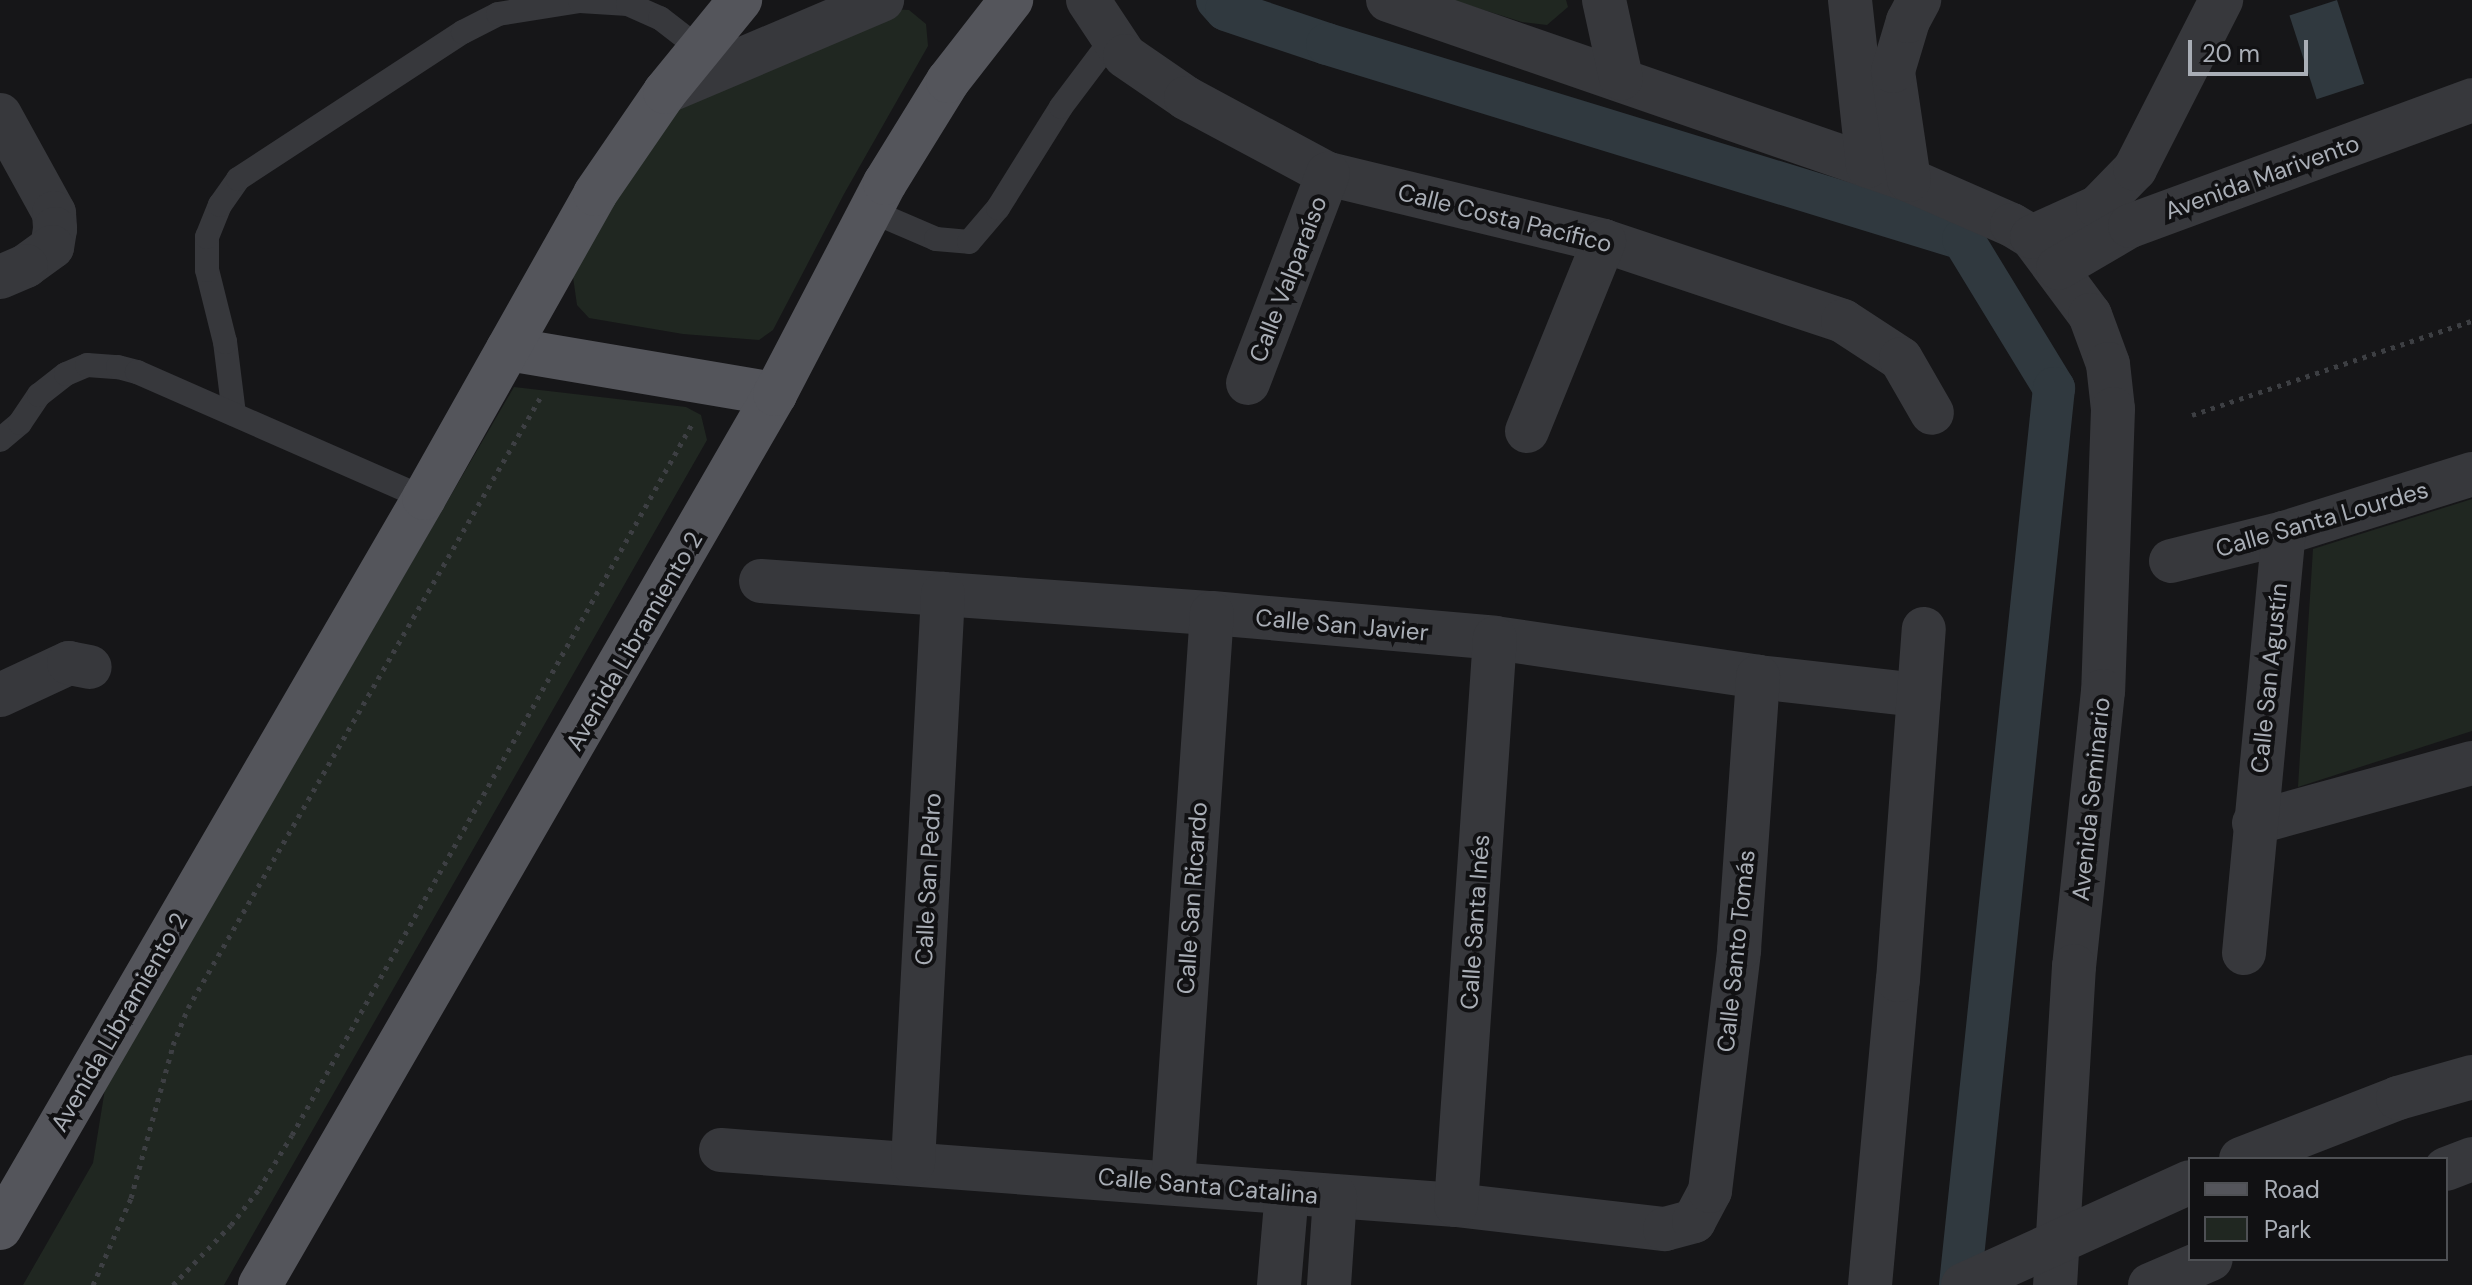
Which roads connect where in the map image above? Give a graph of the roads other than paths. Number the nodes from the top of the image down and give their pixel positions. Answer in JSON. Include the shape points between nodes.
{"nodes":[{"id":1,"x":740,"y":0,"type":"edge"},
{"id":2,"x":882,"y":0,"type":"edge"},
{"id":3,"x":1011,"y":0,"type":"edge"},
{"id":4,"x":1088,"y":0,"type":"edge"},
{"id":5,"x":1388,"y":0,"type":"edge"},
{"id":6,"x":1604,"y":0,"type":"edge"},
{"id":7,"x":1850,"y":0,"type":"edge"},
{"id":8,"x":1919,"y":0,"type":"edge"},
{"id":9,"x":2221,"y":0,"type":"edge"},
{"id":10,"x":1113,"y":38,"type":"junction"},
{"id":11,"x":700,"y":49,"type":"junction"},
{"id":12,"x":1621,"y":78,"type":"junction"},
{"id":13,"x":665,"y":92,"type":"junction"},
{"id":14,"x":2472,"y":100,"type":"edge"},
{"id":15,"x":0,"y":115,"type":"edge"},
{"id":16,"x":1868,"y":166,"type":"junction"},
{"id":17,"x":1328,"y":174,"type":"junction"},
{"id":18,"x":1909,"y":180,"type":"junction"},
{"id":19,"x":871,"y":211,"type":"junction"},
{"id":20,"x":1604,"y":241,"type":"junction"},
{"id":21,"x":2045,"y":253,"type":"junction"},
{"id":22,"x":0,"y":277,"type":"edge"},
{"id":23,"x":508,"y":349,"type":"junction"},
{"id":24,"x":1248,"y":383,"type":"dead end"},
{"id":25,"x":775,"y":394,"type":"junction"},
{"id":26,"x":1932,"y":413,"type":"dead end"},
{"id":27,"x":234,"y":414,"type":"junction"},
{"id":28,"x":1527,"y":431,"type":"dead end"},
{"id":29,"x":0,"y":440,"type":"edge"},
{"id":30,"x":2472,"y":474,"type":"edge"},
{"id":31,"x":424,"y":498,"type":"junction"},
{"id":32,"x":2284,"y":533,"type":"junction"},
{"id":33,"x":2171,"y":561,"type":"dead end"},
{"id":34,"x":761,"y":581,"type":"dead end"},
{"id":35,"x":943,"y":594,"type":"junction"},
{"id":36,"x":1212,"y":613,"type":"junction"},
{"id":37,"x":1924,"y":629,"type":"dead end"},
{"id":38,"x":1495,"y":638,"type":"junction"},
{"id":39,"x":90,"y":667,"type":"dead end"},
{"id":40,"x":1758,"y":677,"type":"junction"},
{"id":41,"x":0,"y":695,"type":"edge"},
{"id":42,"x":1919,"y":695,"type":"junction"},
{"id":43,"x":2472,"y":763,"type":"edge"},
{"id":44,"x":2254,"y":823,"type":"junction"},
{"id":45,"x":2244,"y":953,"type":"dead end"},
{"id":46,"x":2472,"y":1077,"type":"edge"},
{"id":47,"x":721,"y":1150,"type":"dead end"},
{"id":48,"x":2246,"y":1157,"type":"edge"},
{"id":49,"x":2472,"y":1159,"type":"edge"},
{"id":50,"x":913,"y":1163,"type":"junction"},
{"id":51,"x":2448,"y":1168,"type":"edge"},
{"id":52,"x":1173,"y":1183,"type":"junction"},
{"id":53,"x":2188,"y":1183,"type":"edge"},
{"id":54,"x":1287,"y":1192,"type":"junction"},
{"id":55,"x":1335,"y":1196,"type":"junction"},
{"id":56,"x":1456,"y":1205,"type":"junction"},
{"id":57,"x":1694,"y":1221,"type":"joint"},
{"id":58,"x":0,"y":1228,"type":"edge"},
{"id":59,"x":2058,"y":1241,"type":"junction"},
{"id":60,"x":2206,"y":1261,"type":"edge"},
{"id":61,"x":260,"y":1285,"type":"edge"},
{"id":62,"x":1279,"y":1285,"type":"edge"},
{"id":63,"x":1329,"y":1285,"type":"edge"},
{"id":64,"x":1870,"y":1285,"type":"edge"},
{"id":65,"x":1963,"y":1285,"type":"edge"},
{"id":66,"x":2055,"y":1285,"type":"edge"},
{"id":67,"x":2150,"y":1285,"type":"edge"}],
"edges":[{"from":1,"to":11,"type":"main road","name":"Avenida Libramiento 2"},
{"from":2,"to":13,"type":"street"},
{"from":3,"to":19,"type":"main road","name":"Avenida Libramiento 2","via":[[948,81]]},
{"from":4,"to":10,"type":"street","name":"Calle Costa Pacífico"},
{"from":5,"to":12,"type":"street"},
{"from":6,"to":12,"type":"street"},
{"from":7,"to":16,"type":"street"},
{"from":8,"to":18,"type":"street","via":[[1893,71]]},
{"from":9,"to":21,"type":"street","via":[[2135,169]]},
{"from":10,"to":17,"type":"street","name":"Calle Costa Pacífico","via":[[1125,56],[1186,98]]},
{"from":10,"to":19,"type":"lane","via":[[1061,107],[998,208],[969,242],[936,239]]},
{"from":11,"to":13,"type":"main road","name":"Avenida Libramiento 2"},
{"from":11,"to":27,"type":"lane","via":[[660,18],[628,4],[580,1],[498,14],[238,179],[207,237],[207,270],[225,342]]},
{"from":12,"to":16,"type":"street"},
{"from":13,"to":23,"type":"main road","name":"Avenida Libramiento 2","via":[[595,194]]},
{"from":14,"to":21,"type":"street","name":"Avenida Marivento","via":[[2100,240]]},
{"from":15,"to":22,"type":"street","via":[[54,213],[55,229],[52,247]]},
{"from":16,"to":18,"type":"street"},
{"from":17,"to":20,"type":"street","name":"Calle Costa Pacífico"},
{"from":17,"to":24,"type":"street","name":"Calle Valparaíso"},
{"from":18,"to":21,"type":"street"},
{"from":19,"to":25,"type":"main road","name":"Avenida Libramiento 2"},
{"from":20,"to":26,"type":"street","name":"Calle Costa Pacífico","via":[[1843,321],[1901,359]]},
{"from":20,"to":28,"type":"street"},
{"from":21,"to":59,"type":"street","name":"Avenida Seminario","via":[[2090,315],[2108,364],[2113,409],[2103,691],[2074,966]]},
{"from":23,"to":25,"type":"main road"},
{"from":23,"to":31,"type":"main road","name":"Avenida Libramiento 2"},
{"from":25,"to":61,"type":"main road","name":"Avenida Libramiento 2"},
{"from":27,"to":29,"type":"lane","via":[[137,372],[87,365],[39,395]]},
{"from":27,"to":31,"type":"lane"},
{"from":30,"to":32,"type":"street","name":"Calle Santa Lourdes"},
{"from":31,"to":58,"type":"main road","name":"Avenida Libramiento 2"},
{"from":32,"to":33,"type":"street","name":"Calle Santa Lourdes"},
{"from":32,"to":44,"type":"street","name":"Calle San Agustín"},
{"from":34,"to":35,"type":"street","name":"Calle San Javier"},
{"from":35,"to":36,"type":"street","name":"Calle San Javier"},
{"from":35,"to":50,"type":"street","name":"Calle San Pedro"},
{"from":36,"to":38,"type":"street","name":"Calle San Javier"},
{"from":36,"to":52,"type":"street","name":"Calle San Ricardo"},
{"from":37,"to":42,"type":"street"},
{"from":38,"to":40,"type":"street","name":"Calle San Javier"},
{"from":38,"to":56,"type":"street","name":"Calle Santa Inés"},
{"from":39,"to":41,"type":"street","via":[[69,663]]},
{"from":40,"to":42,"type":"street","name":"Calle San Javier"},
{"from":40,"to":57,"type":"street","name":"Calle Santo Tomás","via":[[1739,950],[1710,1191]]},
{"from":42,"to":64,"type":"street"},
{"from":43,"to":44,"type":"street"},
{"from":44,"to":45,"type":"street","name":"Calle San Agustín"},
{"from":46,"to":48,"type":"street","via":[[2398,1098]]},
{"from":47,"to":50,"type":"street","name":"Calle Santa Catalina"},
{"from":49,"to":51,"type":"street"},
{"from":50,"to":52,"type":"street","name":"Calle Santa Catalina"},
{"from":52,"to":54,"type":"street","name":"Calle Santa Catalina"},
{"from":53,"to":59,"type":"street"},
{"from":54,"to":55,"type":"street","name":"Calle Santa Catalina"},
{"from":54,"to":62,"type":"street"},
{"from":55,"to":56,"type":"street","name":"Calle Santa Catalina"},
{"from":55,"to":63,"type":"street"},
{"from":56,"to":57,"type":"street","name":"Calle Santa Catalina","via":[[1665,1229]]},
{"from":59,"to":65,"type":"street"},
{"from":59,"to":66,"type":"street","name":"Avenida Seminario"},
{"from":60,"to":67,"type":"street"}]}
